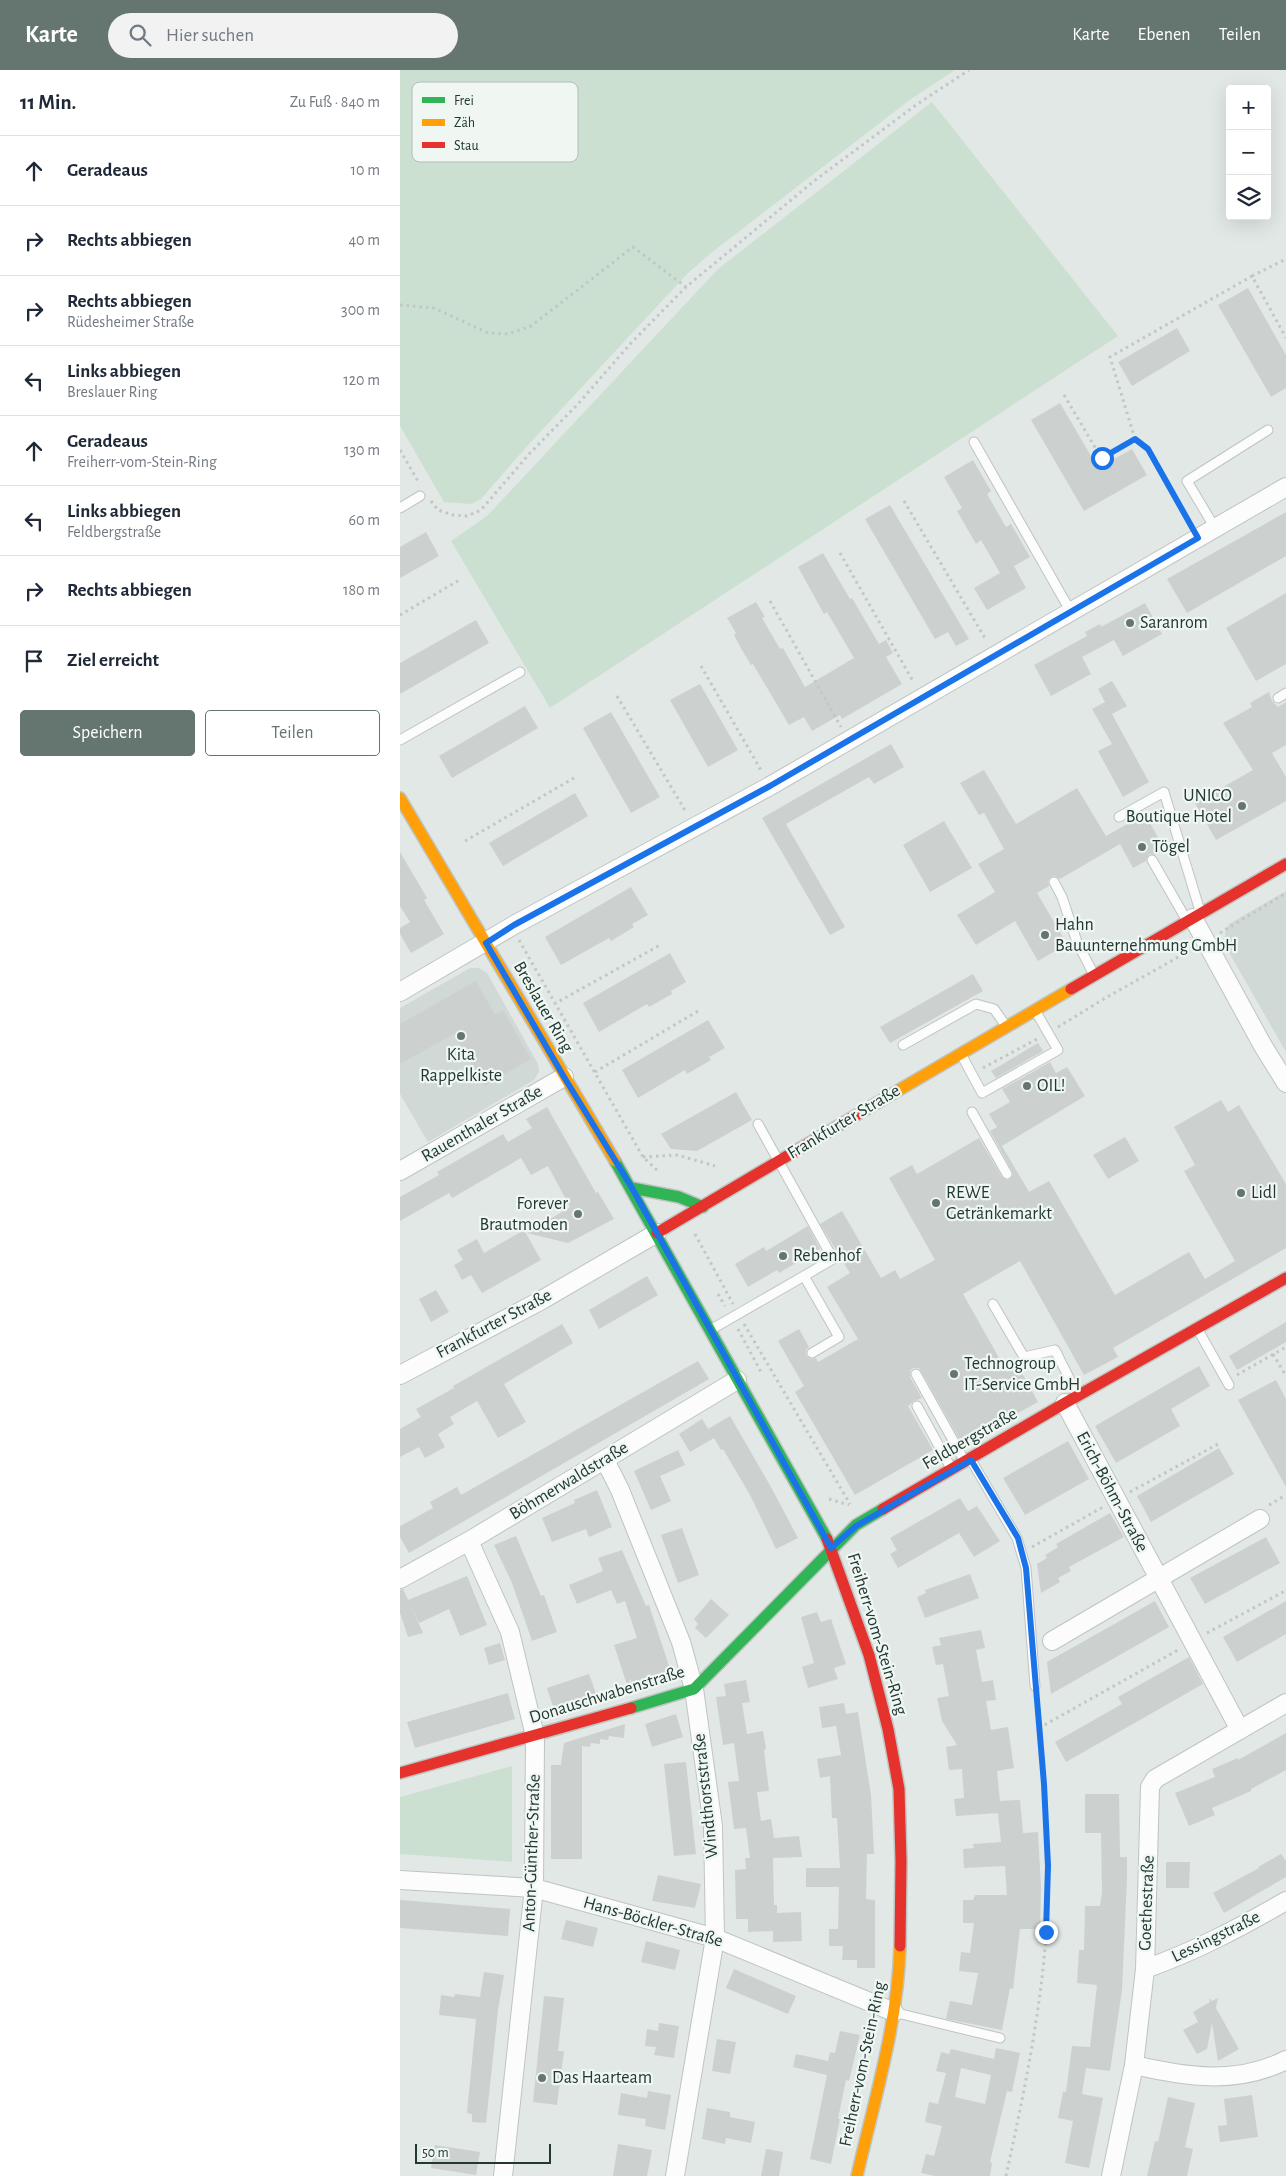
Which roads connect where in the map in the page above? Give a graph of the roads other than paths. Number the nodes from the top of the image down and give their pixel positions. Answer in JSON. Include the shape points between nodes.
{"nodes":[{"id":1,"x":1268,"y":430,"type":"dead end"},
{"id":2,"x":974,"y":442,"type":"dead end"},
{"id":3,"x":1286,"y":487,"type":"edge"},
{"id":4,"x":424,"y":494,"type":"road end"},
{"id":5,"x":400,"y":508,"type":"edge"},
{"id":6,"x":1215,"y":528,"type":"junction"},
{"id":7,"x":1071,"y":612,"type":"junction"},
{"id":8,"x":520,"y":672,"type":"dead end"},
{"id":9,"x":400,"y":740,"type":"edge"},
{"id":10,"x":400,"y":798,"type":"edge"},
{"id":11,"x":1119,"y":817,"type":"dead end"},
{"id":12,"x":1152,"y":860,"type":"dead end"},
{"id":13,"x":1286,"y":864,"type":"edge"},
{"id":14,"x":1054,"y":882,"type":"dead end"},
{"id":15,"x":1194,"y":918,"type":"junction"},
{"id":16,"x":486,"y":943,"type":"junction"},
{"id":17,"x":1094,"y":976,"type":"junction"},
{"id":18,"x":400,"y":992,"type":"edge"},
{"id":19,"x":1034,"y":1010,"type":"junction"},
{"id":20,"x":1006,"y":1027,"type":"junction"},
{"id":21,"x":903,"y":1045,"type":"dead end"},
{"id":22,"x":960,"y":1054,"type":"junction"},
{"id":23,"x":564,"y":1077,"type":"junction"},
{"id":24,"x":1286,"y":1083,"type":"edge"},
{"id":25,"x":972,"y":1112,"type":"dead end"},
{"id":26,"x":758,"y":1124,"type":"dead end"},
{"id":27,"x":779,"y":1161,"type":"junction"},
{"id":28,"x":400,"y":1171,"type":"edge"},
{"id":29,"x":1007,"y":1174,"type":"dead end"},
{"id":30,"x":632,"y":1188,"type":"junction"},
{"id":31,"x":703,"y":1207,"type":"junction"},
{"id":32,"x":657,"y":1233,"type":"junction"},
{"id":33,"x":804,"y":1276,"type":"junction"},
{"id":34,"x":1286,"y":1278,"type":"edge"},
{"id":35,"x":993,"y":1304,"type":"dead end"},
{"id":36,"x":1196,"y":1328,"type":"junction"},
{"id":37,"x":712,"y":1329,"type":"junction"},
{"id":38,"x":812,"y":1353,"type":"dead end"},
{"id":39,"x":916,"y":1374,"type":"dead end"},
{"id":40,"x":400,"y":1375,"type":"edge"},
{"id":41,"x":738,"y":1380,"type":"junction"},
{"id":42,"x":1229,"y":1384,"type":"dead end"},
{"id":43,"x":1072,"y":1400,"type":"junction"},
{"id":44,"x":917,"y":1406,"type":"dead end"},
{"id":45,"x":606,"y":1460,"type":"junction"},
{"id":46,"x":968,"y":1461,"type":"junction"},
{"id":47,"x":952,"y":1470,"type":"junction"},
{"id":48,"x":1260,"y":1519,"type":"dead end"},
{"id":49,"x":469,"y":1541,"type":"junction"},
{"id":50,"x":831,"y":1548,"type":"junction"},
{"id":51,"x":400,"y":1579,"type":"edge"},
{"id":52,"x":1159,"y":1580,"type":"junction"},
{"id":53,"x":1052,"y":1641,"type":"dead end"},
{"id":54,"x":1035,"y":1686,"type":"road end"},
{"id":55,"x":694,"y":1689,"type":"junction"},
{"id":56,"x":1286,"y":1703,"type":"edge"},
{"id":57,"x":1240,"y":1730,"type":"junction"},
{"id":58,"x":536,"y":1736,"type":"junction"},
{"id":59,"x":401,"y":1769,"type":"edge"},
{"id":60,"x":400,"y":1880,"type":"edge"},
{"id":61,"x":534,"y":1888,"type":"junction"},
{"id":62,"x":1286,"y":1901,"type":"edge"},
{"id":63,"x":714,"y":1938,"type":"junction"},
{"id":64,"x":1145,"y":1970,"type":"junction"},
{"id":65,"x":894,"y":2012,"type":"junction"},
{"id":66,"x":1000,"y":2038,"type":"dead end"},
{"id":67,"x":1286,"y":2060,"type":"edge"},
{"id":68,"x":1134,"y":2065,"type":"junction"},
{"id":69,"x":503,"y":2176,"type":"edge"},
{"id":70,"x":675,"y":2176,"type":"edge"},
{"id":71,"x":857,"y":2176,"type":"edge"},
{"id":72,"x":1111,"y":2176,"type":"edge"}],
"edges":[{"from":1,"to":6,"type":"lane","via":[[1187,481]]},
{"from":2,"to":7,"type":"lane"},
{"from":3,"to":6,"type":"street"},
{"from":4,"to":5,"type":"lane"},
{"from":6,"to":7,"type":"street"},
{"from":7,"to":16,"type":"street","via":[[770,786]]},
{"from":8,"to":9,"type":"lane"},
{"from":10,"to":16,"type":"street","name":"Breslauer Ring"},
{"from":11,"to":15,"type":"lane","via":[[1164,792]]},
{"from":12,"to":15,"type":"lane"},
{"from":13,"to":15,"type":"street","name":"Frankfurter Straße"},
{"from":14,"to":17,"type":"lane"},
{"from":15,"to":17,"type":"street","name":"Frankfurter Straße"},
{"from":15,"to":24,"type":"street"},
{"from":16,"to":18,"type":"street"},
{"from":16,"to":23,"type":"street","name":"Breslauer Ring"},
{"from":17,"to":19,"type":"street","name":"Frankfurter Straße"},
{"from":19,"to":20,"type":"street","name":"Frankfurter Straße"},
{"from":19,"to":22,"type":"lane","via":[[1058,1050],[982,1093]]},
{"from":20,"to":21,"type":"lane","via":[[994,1009],[976,1004]]},
{"from":20,"to":22,"type":"street","name":"Frankfurter Straße"},
{"from":22,"to":27,"type":"street","name":"Frankfurter Straße"},
{"from":23,"to":28,"type":"street","name":"Rauenthaler Straße"},
{"from":23,"to":30,"type":"street","name":"Breslauer Ring"},
{"from":25,"to":29,"type":"lane"},
{"from":26,"to":27,"type":"lane"},
{"from":27,"to":31,"type":"street","name":"Frankfurter Straße"},
{"from":27,"to":33,"type":"lane","via":[[833,1259]]},
{"from":30,"to":31,"type":"street","via":[[679,1197]]},
{"from":30,"to":32,"type":"street","name":"Breslauer Ring"},
{"from":31,"to":32,"type":"street","name":"Frankfurter Straße"},
{"from":32,"to":37,"type":"street","name":"Freiherr-vom-Stein-Ring"},
{"from":32,"to":40,"type":"street","name":"Frankfurter Straße","via":[[540,1301]]},
{"from":33,"to":37,"type":"lane"},
{"from":33,"to":38,"type":"lane","via":[[839,1337]]},
{"from":34,"to":36,"type":"street","name":"Feldbergstraße"},
{"from":35,"to":43,"type":"lane","via":[[1024,1357],[1055,1350]]},
{"from":36,"to":42,"type":"lane"},
{"from":36,"to":43,"type":"street","name":"Feldbergstraße"},
{"from":37,"to":41,"type":"street","name":"Freiherr-vom-Stein-Ring"},
{"from":39,"to":46,"type":"lane"},
{"from":41,"to":45,"type":"street","name":"Böhmerwaldstraße"},
{"from":41,"to":50,"type":"street","name":"Freiherr-vom-Stein-Ring"},
{"from":43,"to":46,"type":"street","name":"Feldbergstraße"},
{"from":43,"to":52,"type":"street","name":"Erich-Böhm-Straße"},
{"from":44,"to":47,"type":"lane"},
{"from":45,"to":49,"type":"street","name":"Böhmerwaldstraße"},
{"from":45,"to":55,"type":"street","name":"Windthorststraße","via":[[681,1642]]},
{"from":46,"to":47,"type":"street","name":"Feldbergstraße"},
{"from":46,"to":54,"type":"lane","via":[[1018,1538],[1023,1552]]},
{"from":47,"to":50,"type":"street","name":"Feldbergstraße","via":[[856,1526]]},
{"from":48,"to":52,"type":"street"},
{"from":49,"to":51,"type":"street","name":"Böhmerwaldstraße"},
{"from":49,"to":58,"type":"street","name":"Anton-Günther-Straße","via":[[510,1632]]},
{"from":50,"to":55,"type":"street","name":"Donauschwabenstraße"},
{"from":50,"to":65,"type":"street","name":"Freiherr-vom-Stein-Ring","via":[[869,1655],[899,1789],[901,1923]]},
{"from":52,"to":53,"type":"street"},
{"from":52,"to":57,"type":"street","name":"Erich-Böhm-Straße"},
{"from":55,"to":58,"type":"street","name":"Donauschwabenstraße"},
{"from":55,"to":63,"type":"street","name":"Windthorststraße","via":[[713,1826]]},
{"from":56,"to":57,"type":"street","name":"Goethestraße"},
{"from":57,"to":64,"type":"street","name":"Goethestraße","via":[[1152,1782],[1150,1787]]},
{"from":58,"to":59,"type":"street","name":"Donauschwabenstraße"},
{"from":58,"to":61,"type":"street","name":"Anton-Günther-Straße"},
{"from":60,"to":61,"type":"street","name":"Hans-Böckler-Straße"},
{"from":61,"to":63,"type":"street","name":"Hans-Böckler-Straße"},
{"from":61,"to":69,"type":"street","name":"Anton-Günther-Straße"},
{"from":62,"to":64,"type":"street","name":"Lessingstraße","via":[[1215,1942]]},
{"from":63,"to":65,"type":"street","name":"Hans-Böckler-Straße"},
{"from":63,"to":70,"type":"street","name":"Windthorststraße"},
{"from":64,"to":68,"type":"street","name":"Goethestraße"},
{"from":65,"to":66,"type":"lane"},
{"from":65,"to":71,"type":"street","name":"Freiherr-vom-Stein-Ring"},
{"from":67,"to":68,"type":"street","via":[[1258,2072],[1219,2078]]},
{"from":68,"to":72,"type":"street","name":"Goethestraße"}]}
